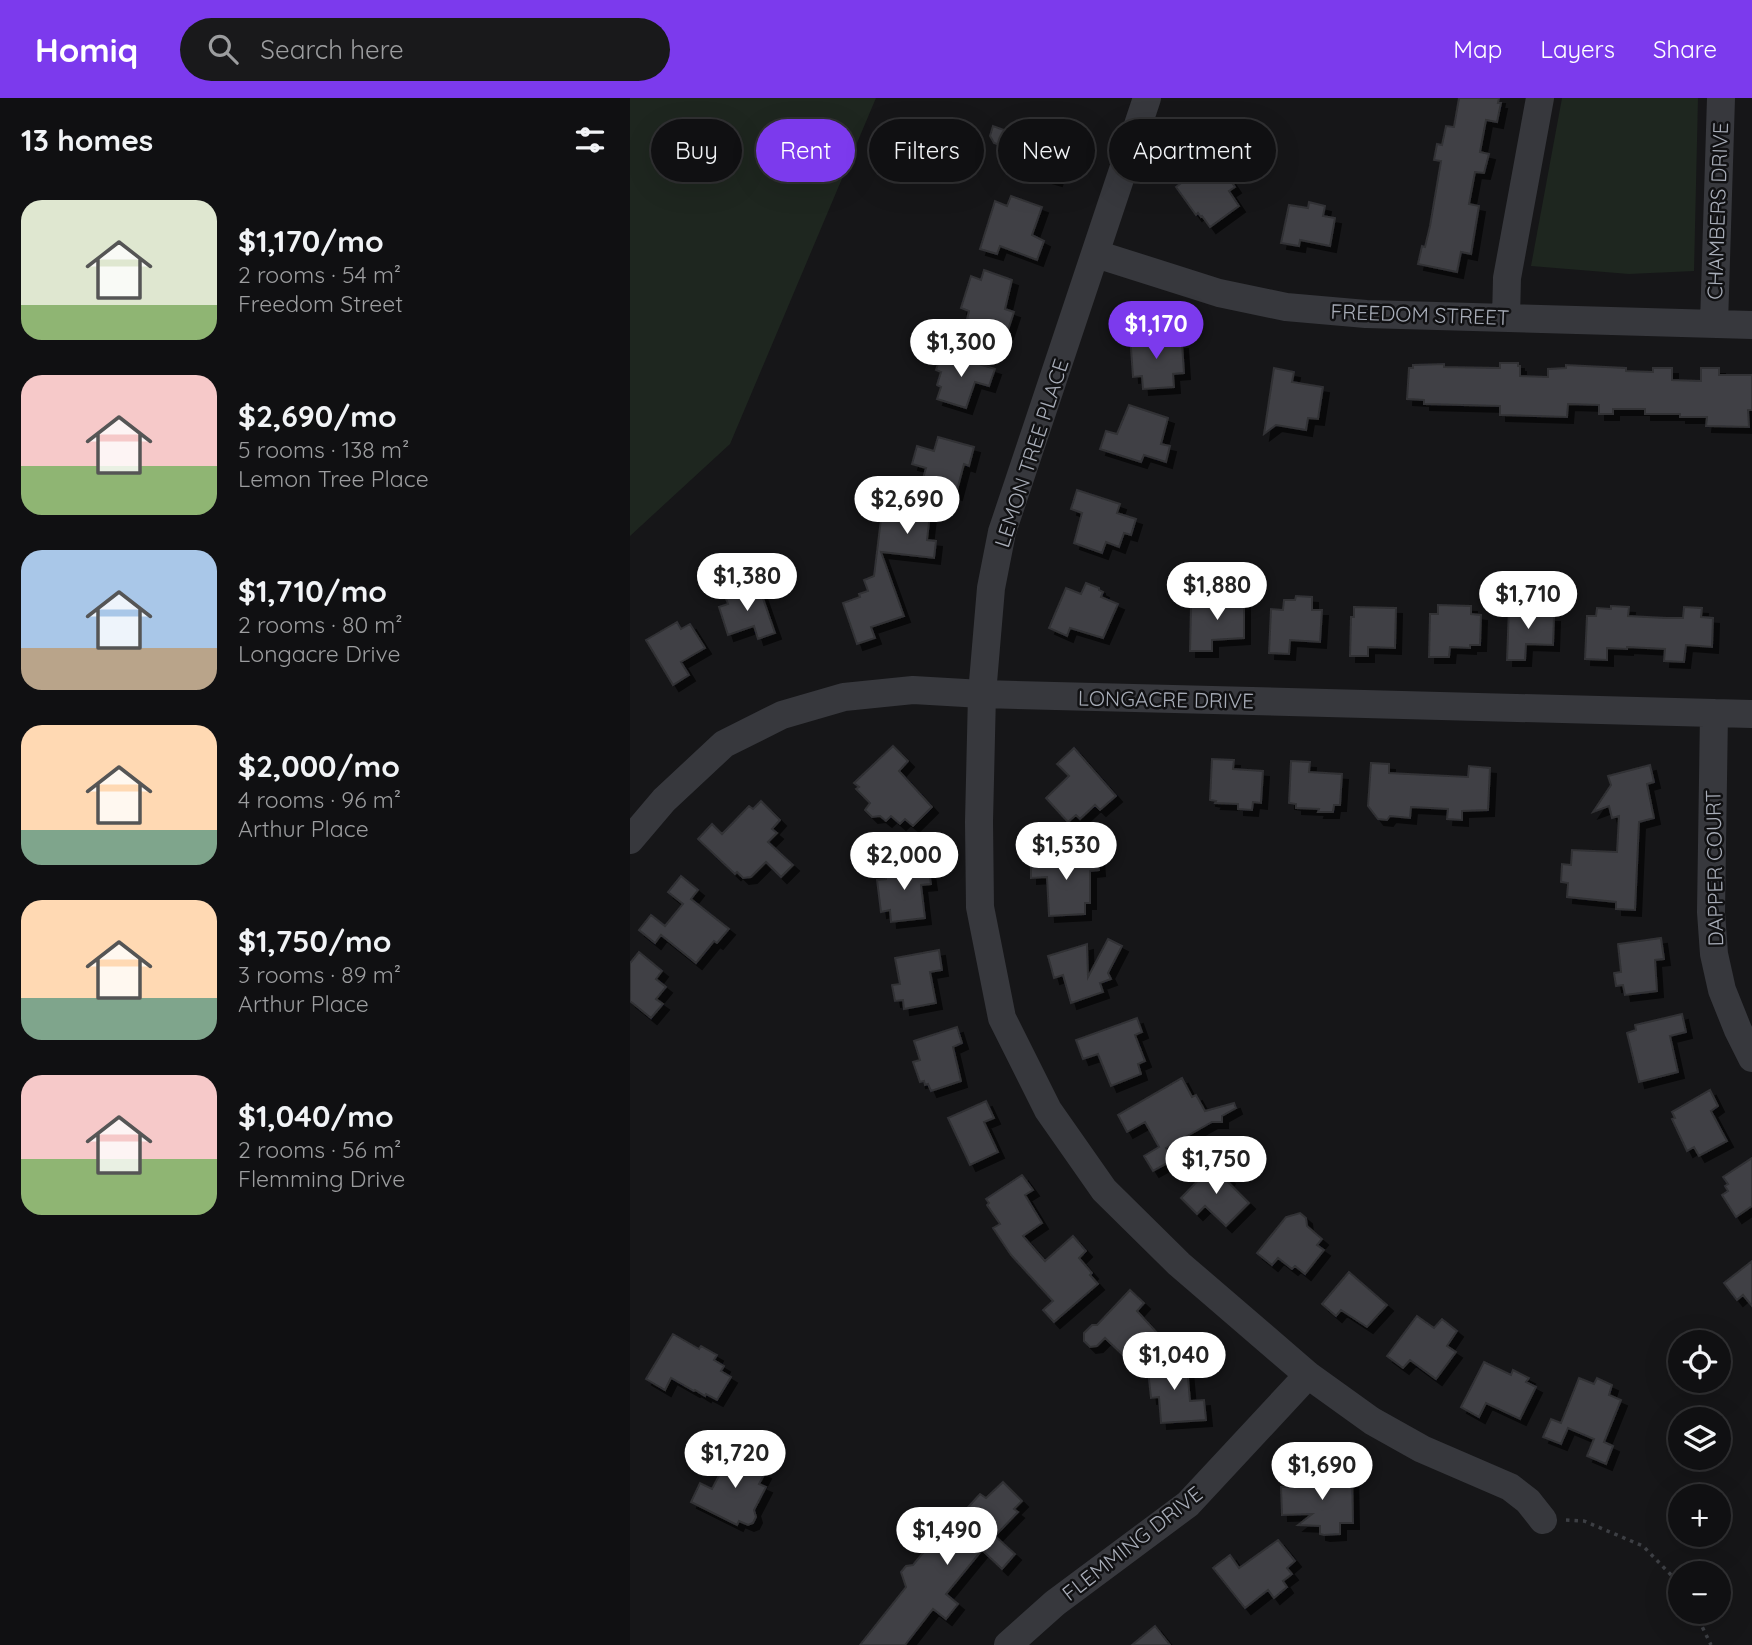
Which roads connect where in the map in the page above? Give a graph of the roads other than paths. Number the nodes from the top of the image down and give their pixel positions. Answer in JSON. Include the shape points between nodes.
{"nodes":[{"id":1,"x":1147,"y":98,"type":"edge"},
{"id":2,"x":1540,"y":98,"type":"edge"},
{"id":3,"x":1721,"y":98,"type":"edge"},
{"id":4,"x":1096,"y":254,"type":"junction"},
{"id":5,"x":1506,"y":318,"type":"junction"},
{"id":6,"x":1714,"y":324,"type":"junction"},
{"id":7,"x":1752,"y":325,"type":"edge"},
{"id":8,"x":982,"y":694,"type":"junction"},
{"id":9,"x":1714,"y":713,"type":"junction"},
{"id":10,"x":1752,"y":714,"type":"edge"},
{"id":11,"x":630,"y":840,"type":"edge"},
{"id":12,"x":1752,"y":1058,"type":"edge"},
{"id":13,"x":1308,"y":1375,"type":"junction"},
{"id":14,"x":1543,"y":1520,"type":"road end"},
{"id":15,"x":1008,"y":1645,"type":"edge"}],
"edges":[{"from":1,"to":4,"type":"street","name":"LEMON TREE PLACE"},
{"from":2,"to":5,"type":"street","via":[[1507,278]]},
{"from":3,"to":6,"type":"street","name":"CHAMBERS DRIVE"},
{"from":4,"to":5,"type":"street","name":"FREEDOM STREET","via":[[1219,293],[1286,307]]},
{"from":4,"to":8,"type":"street","name":"LEMON TREE PLACE","via":[[1002,532],[991,588]]},
{"from":5,"to":6,"type":"street","name":"FREEDOM STREET"},
{"from":6,"to":7,"type":"street","name":"FREEDOM STREET"},
{"from":8,"to":9,"type":"street","name":"LONGACRE DRIVE"},
{"from":8,"to":11,"type":"street","name":"LONGACRE DRIVE","via":[[913,690],[844,697],[782,715],[724,744],[664,800]]},
{"from":8,"to":13,"type":"street","name":"LEMON TREE PLACE","via":[[980,907],[1002,1018],[1048,1110],[1104,1190],[1179,1264]]},
{"from":9,"to":10,"type":"street","name":"LONGACRE DRIVE"},
{"from":9,"to":12,"type":"street","name":"DAPPER COURT","via":[[1714,954],[1722,990]]},
{"from":13,"to":14,"type":"street","name":"LEMON TREE PLACE","via":[[1372,1421],[1422,1449],[1510,1488],[1528,1500]]},
{"from":13,"to":15,"type":"street","name":"FLEMMING DRIVE","via":[[1188,1504],[1055,1603]]}]}
